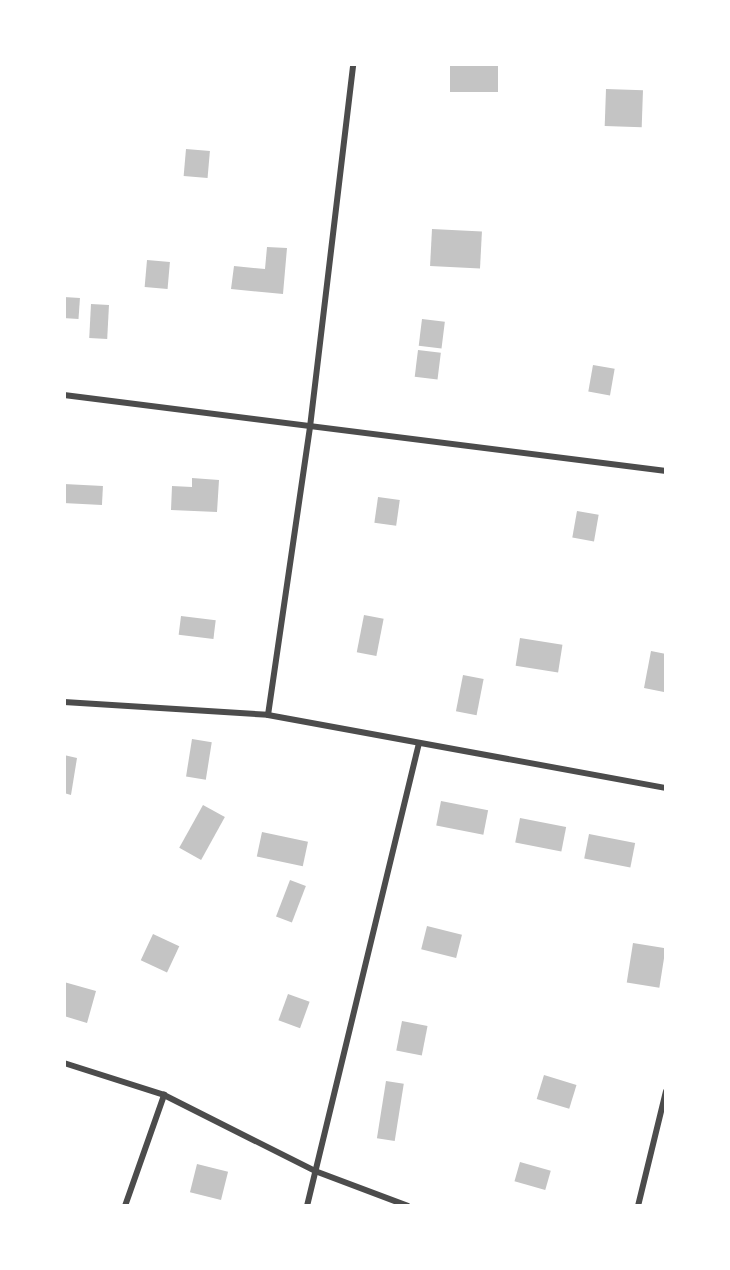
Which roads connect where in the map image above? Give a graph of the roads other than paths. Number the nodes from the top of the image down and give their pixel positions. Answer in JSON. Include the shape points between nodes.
{"nodes":[{"id":1,"x":353,"y":64,"type":"edge"},
{"id":2,"x":64,"y":395,"type":"edge"},
{"id":3,"x":310,"y":427,"type":"junction"},
{"id":4,"x":666,"y":471,"type":"edge"},
{"id":5,"x":64,"y":702,"type":"edge"},
{"id":6,"x":268,"y":715,"type":"junction"},
{"id":7,"x":419,"y":743,"type":"junction"},
{"id":8,"x":666,"y":788,"type":"edge"},
{"id":9,"x":64,"y":1063,"type":"edge"},
{"id":10,"x":666,"y":1091,"type":"edge"},
{"id":11,"x":164,"y":1095,"type":"junction"},
{"id":12,"x":315,"y":1171,"type":"junction"},
{"id":13,"x":125,"y":1206,"type":"edge"},
{"id":14,"x":307,"y":1206,"type":"edge"},
{"id":15,"x":408,"y":1206,"type":"edge"},
{"id":16,"x":638,"y":1206,"type":"edge"}],
"edges":[{"from":1,"to":3,"type":"street"},
{"from":2,"to":3,"type":"street"},
{"from":3,"to":4,"type":"street"},
{"from":3,"to":6,"type":"street"},
{"from":5,"to":6,"type":"street"},
{"from":6,"to":7,"type":"street"},
{"from":7,"to":8,"type":"street"},
{"from":7,"to":12,"type":"street"},
{"from":9,"to":11,"type":"street"},
{"from":10,"to":16,"type":"street"},
{"from":11,"to":12,"type":"street"},
{"from":11,"to":13,"type":"street"},
{"from":12,"to":14,"type":"street"},
{"from":12,"to":15,"type":"street"}]}
